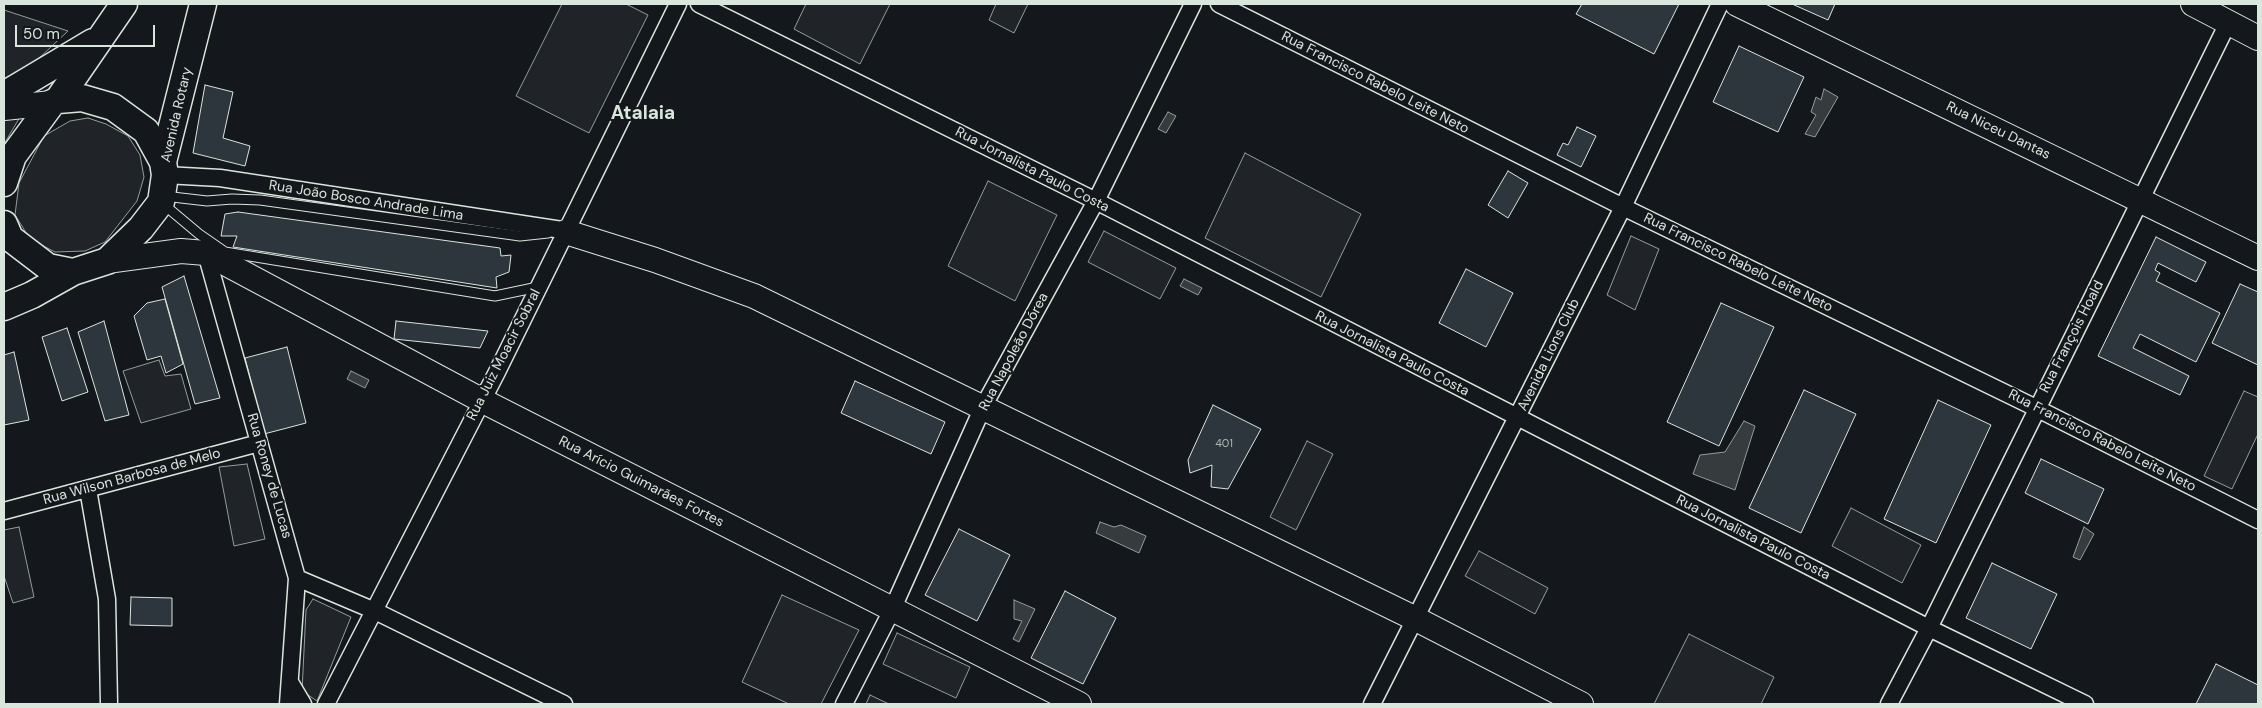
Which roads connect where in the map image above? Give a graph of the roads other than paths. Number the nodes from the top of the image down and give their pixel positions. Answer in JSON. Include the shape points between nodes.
{"nodes":[{"id":1,"x":124,"y":4,"type":"edge"},
{"id":2,"x":203,"y":4,"type":"edge"},
{"id":3,"x":678,"y":4,"type":"edge"},
{"id":4,"x":700,"y":4,"type":"edge"},
{"id":5,"x":1193,"y":4,"type":"edge"},
{"id":6,"x":1219,"y":4,"type":"edge"},
{"id":7,"x":1720,"y":4,"type":"edge"},
{"id":8,"x":1737,"y":4,"type":"edge"},
{"id":9,"x":2193,"y":4,"type":"edge"},
{"id":10,"x":2228,"y":22,"type":"junction"},
{"id":11,"x":2258,"y":38,"type":"edge"},
{"id":12,"x":98,"y":39,"type":"junction"},
{"id":13,"x":4,"y":95,"type":"edge"},
{"id":14,"x":55,"y":101,"type":"junction"},
{"id":15,"x":4,"y":108,"type":"edge"},
{"id":16,"x":4,"y":183,"type":"edge"},
{"id":17,"x":162,"y":184,"type":"junction"},
{"id":18,"x":2140,"y":200,"type":"junction"},
{"id":19,"x":1096,"y":202,"type":"junction"},
{"id":20,"x":1623,"y":208,"type":"junction"},
{"id":21,"x":4,"y":224,"type":"edge"},
{"id":22,"x":564,"y":231,"type":"junction"},
{"id":23,"x":206,"y":253,"type":"junction"},
{"id":24,"x":2258,"y":258,"type":"edge"},
{"id":25,"x":107,"y":261,"type":"junction"},
{"id":26,"x":73,"y":272,"type":"junction"},
{"id":27,"x":538,"y":287,"type":"junction"},
{"id":28,"x":4,"y":307,"type":"edge"},
{"id":29,"x":482,"y":400,"type":"junction"},
{"id":30,"x":983,"y":407,"type":"junction"},
{"id":31,"x":2036,"y":408,"type":"junction"},
{"id":32,"x":1517,"y":418,"type":"junction"},
{"id":33,"x":259,"y":443,"type":"junction"},
{"id":34,"x":88,"y":489,"type":"junction"},
{"id":35,"x":4,"y":511,"type":"edge"},
{"id":36,"x":2258,"y":520,"type":"edge"},
{"id":37,"x":297,"y":578,"type":"junction"},
{"id":38,"x":892,"y":610,"type":"junction"},
{"id":39,"x":375,"y":611,"type":"junction"},
{"id":40,"x":1416,"y":619,"type":"junction"},
{"id":41,"x":1929,"y":628,"type":"junction"},
{"id":42,"x":290,"y":682,"type":"junction"},
{"id":43,"x":109,"y":704,"type":"edge"},
{"id":44,"x":288,"y":704,"type":"edge"},
{"id":45,"x":303,"y":704,"type":"edge"},
{"id":46,"x":326,"y":704,"type":"edge"},
{"id":47,"x":564,"y":704,"type":"edge"},
{"id":48,"x":844,"y":704,"type":"edge"},
{"id":49,"x":1079,"y":704,"type":"edge"},
{"id":50,"x":1372,"y":704,"type":"edge"},
{"id":51,"x":1581,"y":704,"type":"edge"},
{"id":52,"x":1889,"y":704,"type":"edge"},
{"id":53,"x":2085,"y":704,"type":"edge"}],
"edges":[{"from":1,"to":12,"type":"main road"},
{"from":2,"to":17,"type":"main road","name":"Avenida Rotary"},
{"from":3,"to":22,"type":"street","name":"Rua Juiz Moacir Sobral"},
{"from":4,"to":19,"type":"street","name":"Rua Jornalista Paulo Costa"},
{"from":5,"to":19,"type":"street","name":"Rua Napoleão Dórea"},
{"from":6,"to":20,"type":"street","name":"Rua Francisco Rabelo Leite Neto"},
{"from":7,"to":20,"type":"street","name":"Avenida Lions Club"},
{"from":8,"to":18,"type":"street","name":"Rua Niceu Dantas"},
{"from":9,"to":10,"type":"street"},
{"from":10,"to":11,"type":"street"},
{"from":10,"to":18,"type":"street","name":"Rua François Hoald"},
{"from":12,"to":13,"type":"main road"},
{"from":12,"to":14,"type":"main road"},
{"from":14,"to":15,"type":"street"},
{"from":14,"to":16,"type":"main road","via":[[13,156]]},
{"from":14,"to":17,"type":"main road","via":[[82,98],[114,107],[146,131]]},
{"from":17,"to":22,"type":"street","name":"Rua João Bosco Andrade Lima","via":[[220,178]]},
{"from":17,"to":22,"type":"lane","via":[[207,201],[260,200],[520,236]]},
{"from":17,"to":25,"type":"main road","name":"Avenida Rotary","via":[[141,228]]},
{"from":17,"to":27,"type":"lane","via":[[198,234],[225,252],[495,296]]},
{"from":18,"to":24,"type":"street","name":"Rua Niceu Dantas"},
{"from":18,"to":31,"type":"street","name":"Rua François Hoald"},
{"from":19,"to":30,"type":"street","name":"Rua Napoleão Dórea"},
{"from":19,"to":32,"type":"street","name":"Rua Jornalista Paulo Costa"},
{"from":20,"to":31,"type":"street","name":"Rua Francisco Rabelo Leite Neto"},
{"from":20,"to":32,"type":"street","name":"Avenida Lions Club"},
{"from":21,"to":26,"type":"main road","via":[[10,238],[48,266]]},
{"from":22,"to":27,"type":"street","name":"Rua Juiz Moacir Sobral"},
{"from":22,"to":30,"type":"street","via":[[754,296]]},
{"from":23,"to":25,"type":"street","via":[[181,251]]},
{"from":23,"to":29,"type":"street","name":"Rua Arício Guimarães Fortes"},
{"from":23,"to":33,"type":"street","name":"Rua Roney de Lucas"},
{"from":25,"to":26,"type":"main road","name":"Avenida Rotary"},
{"from":26,"to":28,"type":"main road","name":"Avenida Rotary"},
{"from":27,"to":29,"type":"street","name":"Rua Juiz Moacir Sobral"},
{"from":29,"to":38,"type":"street","name":"Rua Arício Guimarães Fortes"},
{"from":29,"to":39,"type":"street","name":"Rua Juiz Moacir Sobral"},
{"from":30,"to":38,"type":"street","name":"Rua Napoleão Dórea"},
{"from":30,"to":40,"type":"street"},
{"from":31,"to":36,"type":"street","name":"Rua Francisco Rabelo Leite Neto"},
{"from":31,"to":41,"type":"street","name":"Rua François Hoald"},
{"from":32,"to":40,"type":"street","name":"Avenida Lions Club"},
{"from":32,"to":41,"type":"street","name":"Rua Jornalista Paulo Costa"},
{"from":33,"to":34,"type":"street","name":"Rua Wilson Barbosa de Melo"},
{"from":33,"to":37,"type":"street","name":"Rua Roney de Lucas"},
{"from":34,"to":35,"type":"street","name":"Rua Wilson Barbosa de Melo"},
{"from":34,"to":43,"type":"street","via":[[107,599]]},
{"from":37,"to":39,"type":"street"},
{"from":37,"to":42,"type":"street","name":"Rua Roney de Lucas"},
{"from":38,"to":48,"type":"street","name":"Rua Napoleão Dórea"},
{"from":38,"to":49,"type":"street","name":"Rua Arício Guimarães Fortes"},
{"from":39,"to":46,"type":"street","name":"Rua Juiz Moacir Sobral"},
{"from":39,"to":47,"type":"street"},
{"from":40,"to":50,"type":"street","name":"Avenida Lions Club"},
{"from":40,"to":51,"type":"street"},
{"from":41,"to":52,"type":"street","name":"Rua François Hoald"},
{"from":41,"to":53,"type":"street","name":"Rua Jornalista Paulo Costa"},
{"from":42,"to":44,"type":"street","name":"Rua Roney de Lucas"},
{"from":42,"to":45,"type":"street"}]}
